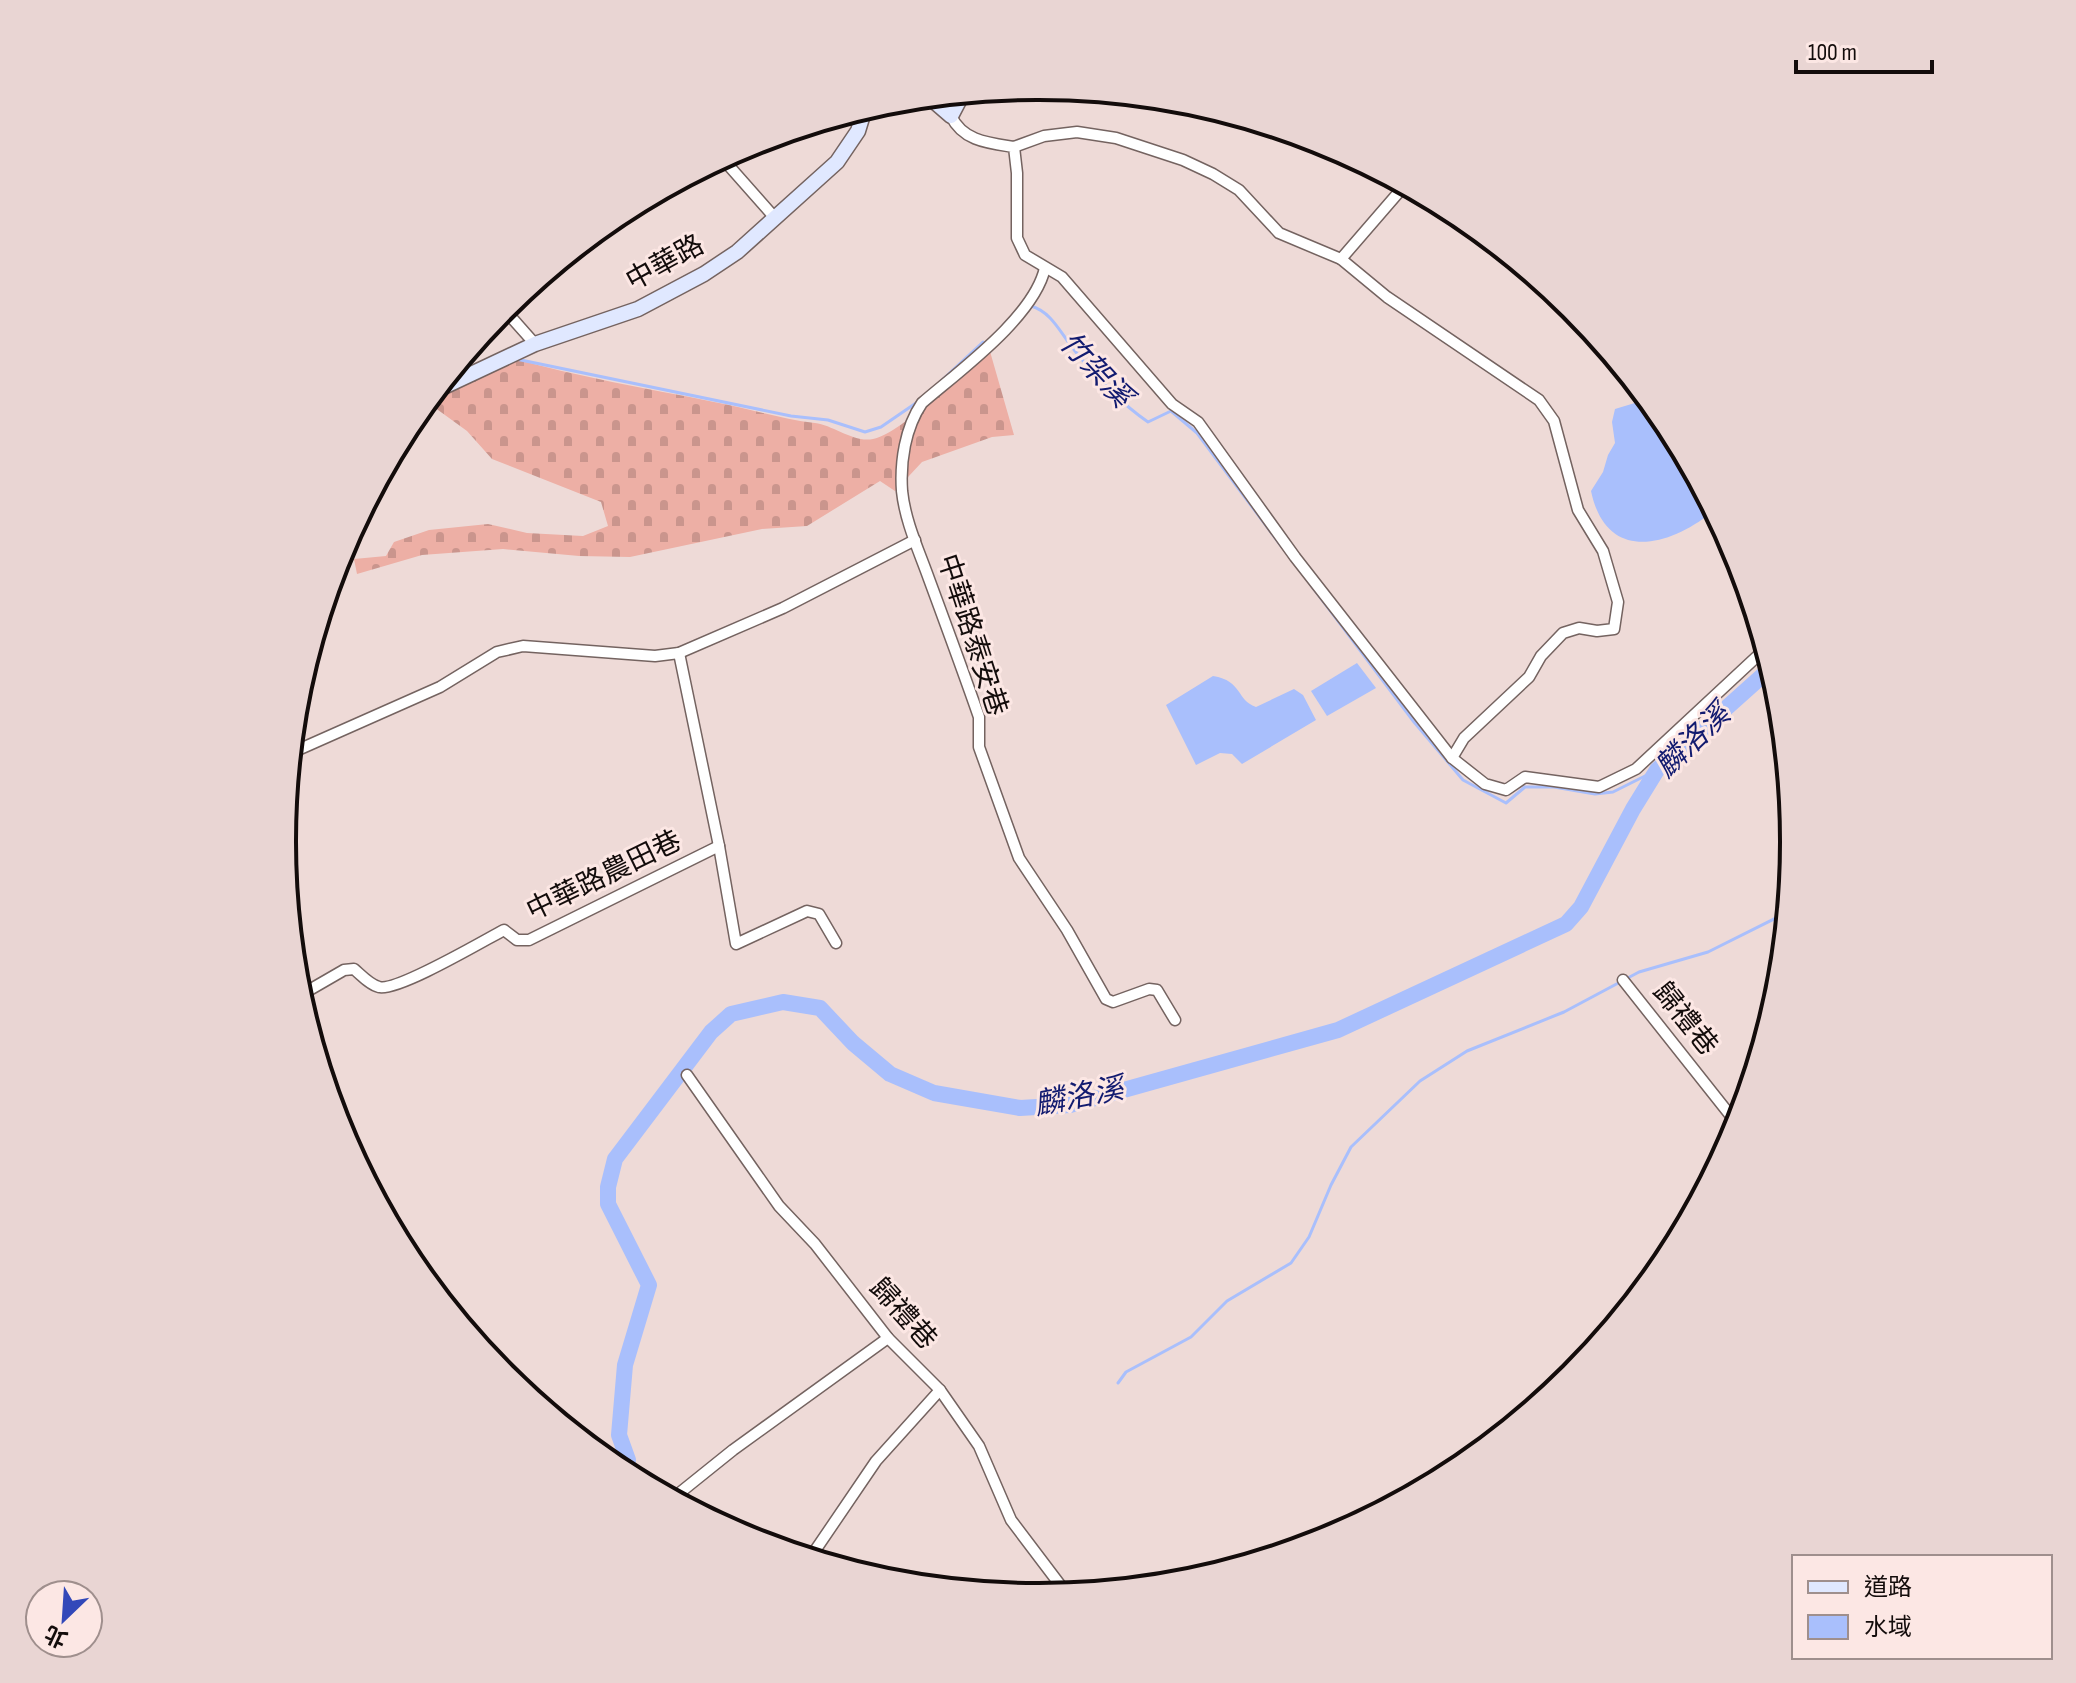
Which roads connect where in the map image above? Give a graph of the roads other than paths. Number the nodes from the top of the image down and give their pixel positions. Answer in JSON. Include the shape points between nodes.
{"nodes":[{"id":1,"x":957,"y":105,"type":"edge"},
{"id":2,"x":940,"y":106,"type":"edge"},
{"id":3,"x":951,"y":116,"type":"junction"},
{"id":4,"x":861,"y":122,"type":"edge"},
{"id":5,"x":1014,"y":147,"type":"junction"},
{"id":6,"x":730,"y":167,"type":"edge"},
{"id":7,"x":1398,"y":193,"type":"edge"},
{"id":8,"x":775,"y":218,"type":"junction"},
{"id":9,"x":1341,"y":259,"type":"junction"},
{"id":10,"x":1045,"y":268,"type":"junction"},
{"id":11,"x":512,"y":319,"type":"edge"},
{"id":12,"x":535,"y":344,"type":"junction"},
{"id":13,"x":458,"y":380,"type":"edge"},
{"id":14,"x":915,"y":540,"type":"junction"},
{"id":15,"x":679,"y":653,"type":"junction"},
{"id":16,"x":1756,"y":658,"type":"edge"},
{"id":17,"x":303,"y":748,"type":"edge"},
{"id":18,"x":1452,"y":758,"type":"junction"},
{"id":19,"x":719,"y":846,"type":"junction"},
{"id":20,"x":836,"y":943,"type":"dead end"},
{"id":21,"x":1623,"y":980,"type":"dead end"},
{"id":22,"x":312,"y":989,"type":"edge"},
{"id":23,"x":1175,"y":1020,"type":"dead end"},
{"id":24,"x":687,"y":1075,"type":"dead end"},
{"id":25,"x":1728,"y":1112,"type":"edge"},
{"id":26,"x":888,"y":1338,"type":"junction"},
{"id":27,"x":940,"y":1390,"type":"junction"},
{"id":28,"x":681,"y":1492,"type":"edge"},
{"id":29,"x":816,"y":1549,"type":"edge"},
{"id":30,"x":1058,"y":1582,"type":"edge"}],
"edges":[{"from":1,"to":3,"type":"street"},
{"from":2,"to":3,"type":"street"},
{"from":3,"to":5,"type":"street","via":[[966,135]]},
{"from":4,"to":8,"type":"street","name":"中華路","via":[[837,162]]},
{"from":5,"to":9,"type":"street","via":[[1077,132],[1169,155],[1239,190],[1279,233]]},
{"from":5,"to":10,"type":"street","via":[[1017,238],[1025,255]]},
{"from":6,"to":8,"type":"street"},
{"from":7,"to":9,"type":"street"},
{"from":8,"to":12,"type":"street","name":"中華路","via":[[737,252],[669,295]]},
{"from":9,"to":18,"type":"street","via":[[1387,297],[1539,400],[1554,421],[1578,510],[1603,551],[1618,602],[1614,629],[1563,633],[1529,677],[1464,738]]},
{"from":10,"to":14,"type":"street","name":"中華路泰安巷","via":[[1036,292],[989,345],[922,403],[913,418],[901,471]]},
{"from":10,"to":18,"type":"street","via":[[1062,277],[1172,404],[1198,422],[1295,557]]},
{"from":11,"to":12,"type":"street"},
{"from":12,"to":13,"type":"street","name":"中華路"},
{"from":14,"to":15,"type":"street","via":[[783,608]]},
{"from":14,"to":23,"type":"street","name":"中華路泰安巷","via":[[979,717],[979,747],[1019,858],[1106,999],[1113,1002],[1157,990]]},
{"from":15,"to":17,"type":"street","via":[[655,656],[523,646],[497,652],[440,687]]},
{"from":15,"to":19,"type":"street","name":"中華路農田巷"},
{"from":16,"to":18,"type":"street","via":[[1636,769],[1599,787],[1525,777],[1506,790],[1485,784]]},
{"from":19,"to":20,"type":"street","name":"中華路農田巷","via":[[736,944],[807,911],[819,914]]},
{"from":19,"to":22,"type":"street","name":"中華路農田巷","via":[[529,940],[517,940],[504,930],[387,988],[375,987],[354,969]]},
{"from":21,"to":25,"type":"street","name":"歸禮巷"},
{"from":24,"to":26,"type":"street","name":"歸禮巷","via":[[779,1206]]},
{"from":26,"to":27,"type":"street","name":"歸禮巷"},
{"from":26,"to":28,"type":"street"},
{"from":27,"to":29,"type":"street","via":[[876,1461]]},
{"from":27,"to":30,"type":"street","name":"歸禮巷","via":[[979,1446],[1011,1520]]}]}
